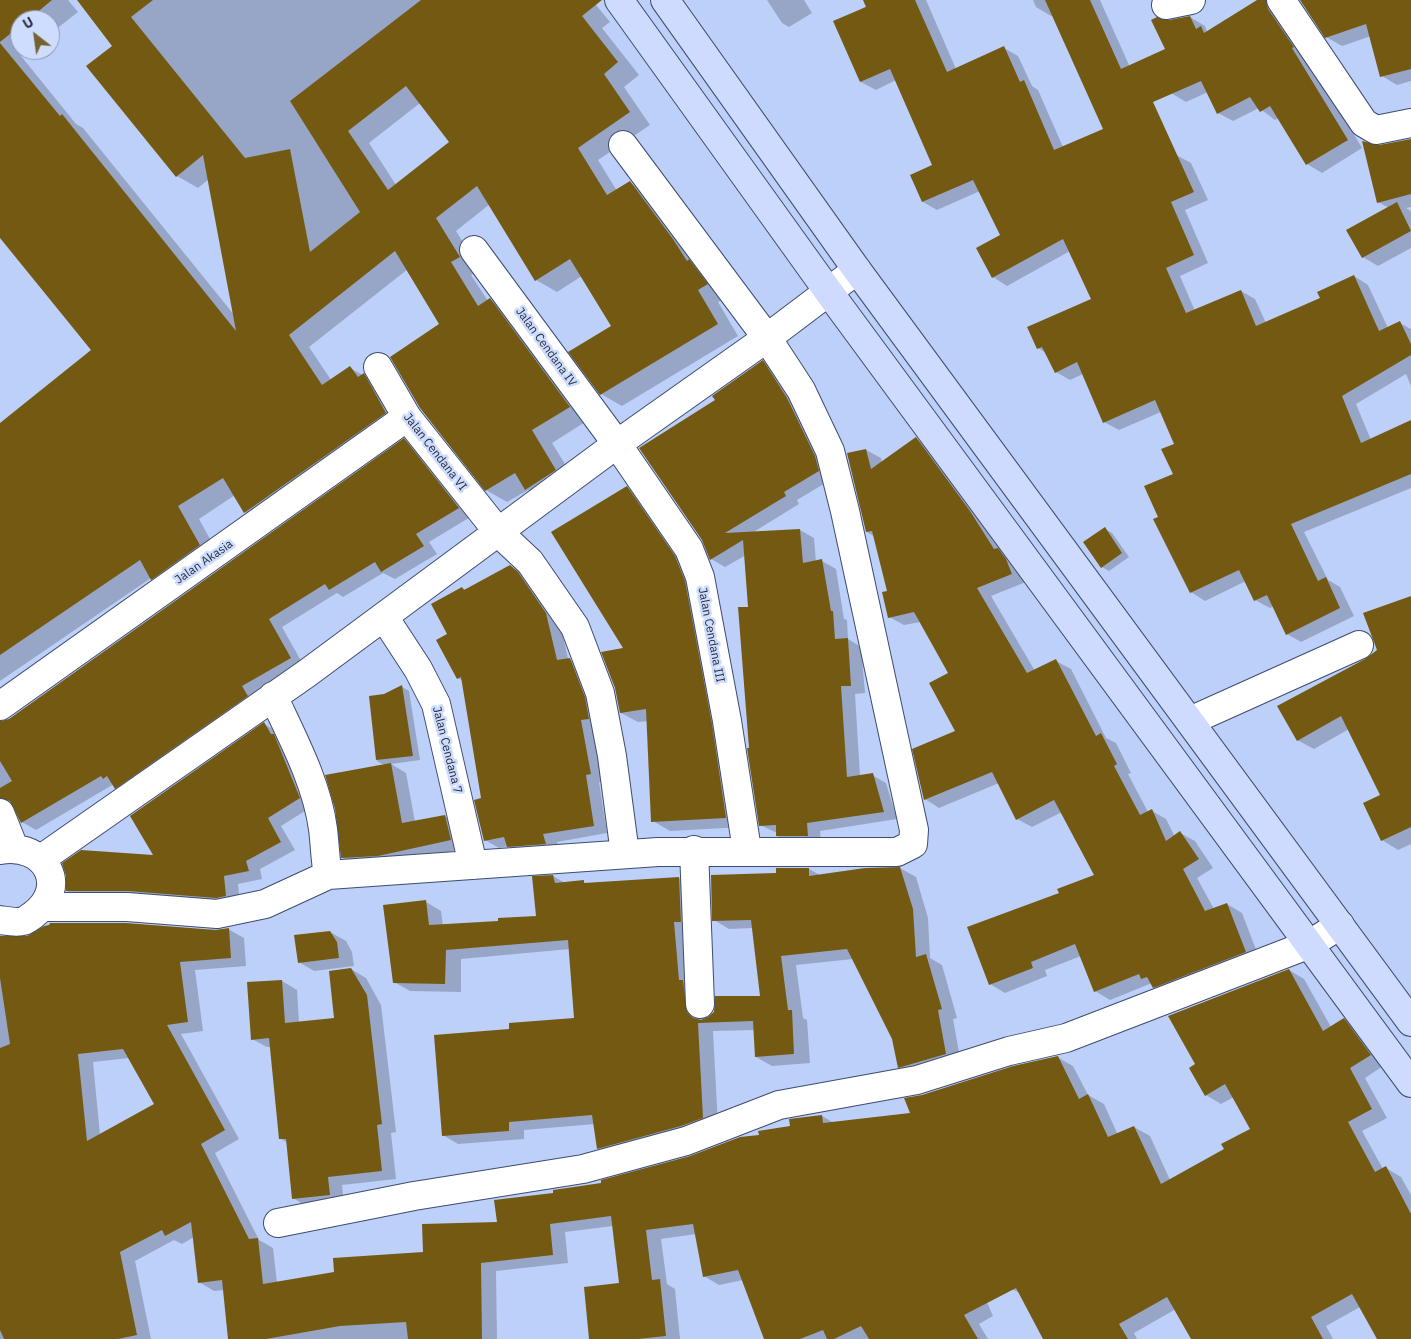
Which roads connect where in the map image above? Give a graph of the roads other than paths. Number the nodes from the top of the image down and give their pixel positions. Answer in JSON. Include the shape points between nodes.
{"nodes":[{"id":1,"x":619,"y":0,"type":"edge"},
{"id":2,"x":665,"y":0,"type":"edge"},
{"id":3,"x":1281,"y":0,"type":"edge"},
{"id":4,"x":1411,"y":123,"type":"edge"},
{"id":5,"x":623,"y":145,"type":"dead end"},
{"id":6,"x":474,"y":250,"type":"dead end"},
{"id":7,"x":857,"y":270,"type":"junction"},
{"id":8,"x":818,"y":298,"type":"junction"},
{"id":9,"x":775,"y":332,"type":"junction"},
{"id":10,"x":378,"y":367,"type":"dead end"},
{"id":11,"x":407,"y":417,"type":"junction"},
{"id":12,"x":617,"y":444,"type":"junction"},
{"id":13,"x":499,"y":533,"type":"junction"},
{"id":14,"x":384,"y":617,"type":"junction"},
{"id":15,"x":1359,"y":645,"type":"dead end"},
{"id":16,"x":273,"y":696,"type":"junction"},
{"id":17,"x":0,"y":706,"type":"edge"},
{"id":18,"x":1190,"y":722,"type":"junction"},
{"id":19,"x":0,"y":813,"type":"edge"},
{"id":20,"x":7,"y":849,"type":"edge"},
{"id":21,"x":694,"y":850,"type":"junction"},
{"id":22,"x":746,"y":850,"type":"junction"},
{"id":23,"x":625,"y":854,"type":"junction"},
{"id":24,"x":41,"y":859,"type":"junction"},
{"id":25,"x":473,"y":865,"type":"junction"},
{"id":26,"x":328,"y":875,"type":"junction"},
{"id":27,"x":44,"y":907,"type":"junction"},
{"id":28,"x":0,"y":921,"type":"edge"},
{"id":29,"x":1340,"y":925,"type":"junction"},
{"id":30,"x":1310,"y":944,"type":"junction"},
{"id":31,"x":700,"y":1004,"type":"dead end"},
{"id":32,"x":1411,"y":1022,"type":"edge"},
{"id":33,"x":1411,"y":1083,"type":"edge"},
{"id":34,"x":278,"y":1222,"type":"dead end"}],
"edges":[{"from":1,"to":8,"type":"main road"},
{"from":2,"to":7,"type":"main road"},
{"from":3,"to":4,"type":"street","via":[[1364,122],[1376,130]]},
{"from":5,"to":9,"type":"street"},
{"from":6,"to":12,"type":"street","name":"Jalan Cendana IV"},
{"from":7,"to":8,"type":"street"},
{"from":7,"to":18,"type":"main road"},
{"from":8,"to":9,"type":"street"},
{"from":8,"to":30,"type":"main road"},
{"from":9,"to":12,"type":"street"},
{"from":9,"to":22,"type":"street","via":[[830,451],[915,838],[913,844],[896,852]]},
{"from":10,"to":11,"type":"street","name":"Jalan Cendana VI"},
{"from":11,"to":13,"type":"street","name":"Jalan Cendana VI"},
{"from":11,"to":17,"type":"street","name":"Jalan Akasia"},
{"from":12,"to":13,"type":"street"},
{"from":12,"to":22,"type":"street","name":"Jalan Cendana III","via":[[689,549],[700,577],[727,721]]},
{"from":13,"to":14,"type":"street"},
{"from":13,"to":23,"type":"street","name":"Jalan Cendana VI","via":[[530,562],[575,627],[600,693]]},
{"from":14,"to":16,"type":"street"},
{"from":14,"to":25,"type":"street","name":"Jalan Cendana 7","via":[[418,669],[436,704]]},
{"from":15,"to":18,"type":"street"},
{"from":16,"to":24,"type":"street"},
{"from":16,"to":26,"type":"street","via":[[313,790],[323,828]]},
{"from":18,"to":29,"type":"main road"},
{"from":19,"to":20,"type":"street"},
{"from":20,"to":24,"type":"street","via":[[33,853]]},
{"from":21,"to":22,"type":"street"},
{"from":21,"to":23,"type":"street"},
{"from":21,"to":31,"type":"street"},
{"from":23,"to":25,"type":"street"},
{"from":24,"to":27,"type":"street","via":[[51,883]]},
{"from":25,"to":26,"type":"street"},
{"from":26,"to":27,"type":"street","via":[[265,904],[217,914],[127,907]]},
{"from":27,"to":28,"type":"street","via":[[24,921]]},
{"from":29,"to":30,"type":"street"},
{"from":29,"to":32,"type":"main road"},
{"from":30,"to":33,"type":"main road"},
{"from":30,"to":34,"type":"street","via":[[1066,1038],[1009,1051],[917,1080],[779,1105],[686,1141],[583,1169]]}]}
